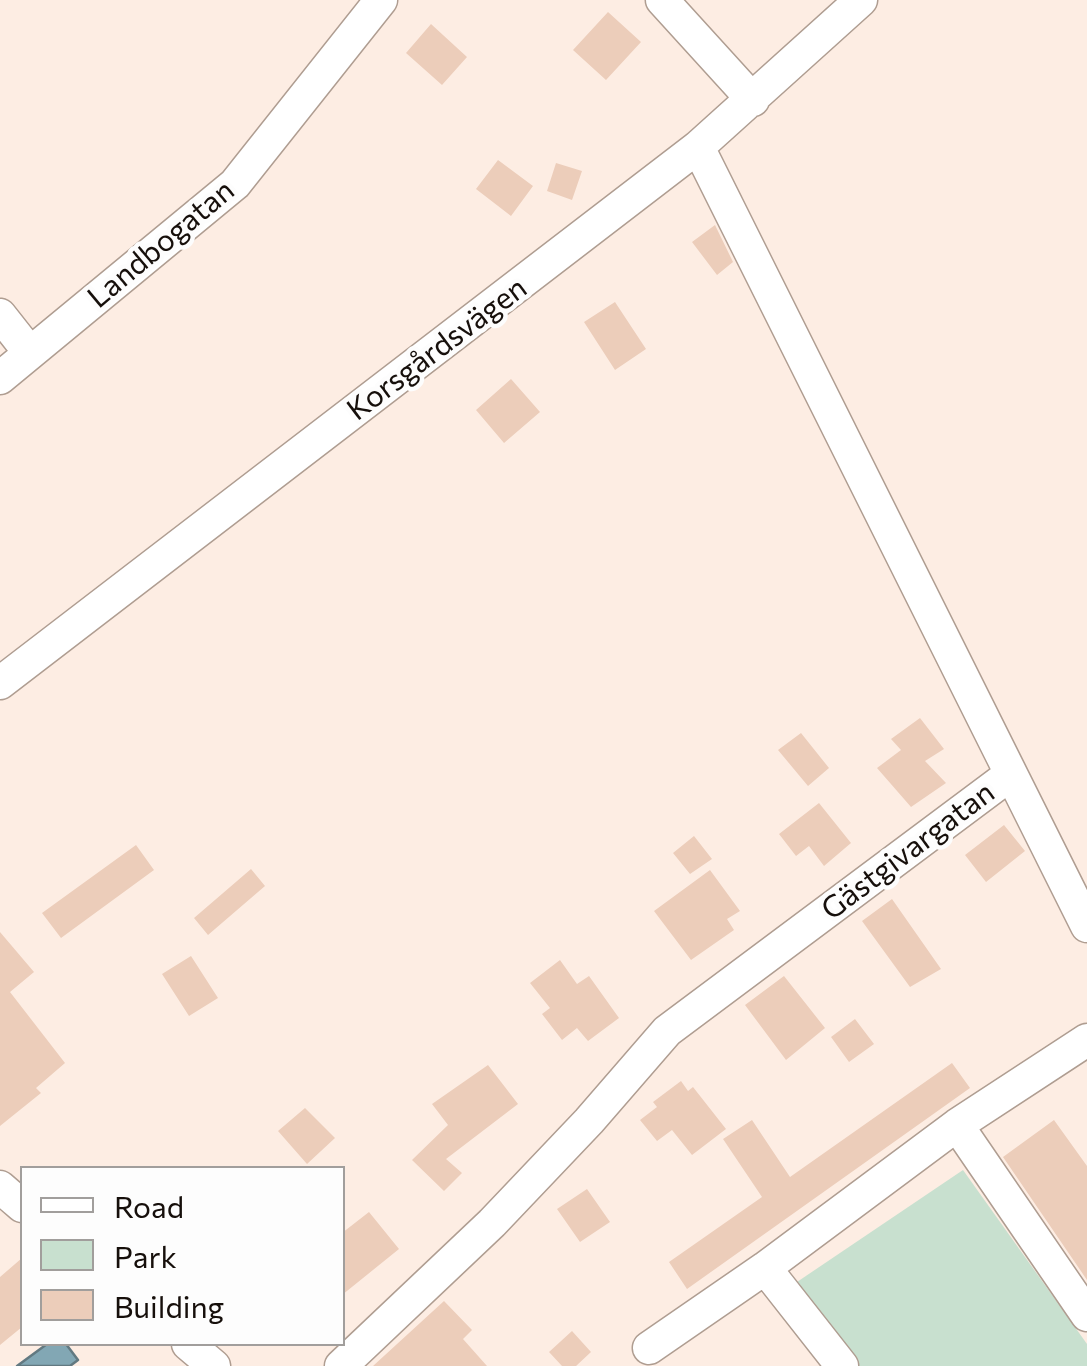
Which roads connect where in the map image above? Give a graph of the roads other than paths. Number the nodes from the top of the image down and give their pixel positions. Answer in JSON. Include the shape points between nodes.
{"nodes":[{"id":1,"x":381,"y":0,"type":"edge"},
{"id":2,"x":662,"y":0,"type":"edge"},
{"id":3,"x":861,"y":0,"type":"edge"},
{"id":4,"x":752,"y":100,"type":"junction"},
{"id":5,"x":698,"y":148,"type":"junction"},
{"id":6,"x":0,"y":315,"type":"edge"},
{"id":7,"x":30,"y":353,"type":"junction"},
{"id":8,"x":0,"y":378,"type":"edge"},
{"id":9,"x":0,"y":683,"type":"edge"},
{"id":10,"x":1011,"y":774,"type":"junction"},
{"id":11,"x":1087,"y":926,"type":"edge"},
{"id":12,"x":1087,"y":1040,"type":"edge"},
{"id":13,"x":957,"y":1126,"type":"junction"},
{"id":14,"x":0,"y":1187,"type":"edge"},
{"id":15,"x":20,"y":1204,"type":"edge"},
{"id":16,"x":766,"y":1268,"type":"junction"},
{"id":17,"x":1087,"y":1314,"type":"edge"},
{"id":18,"x":190,"y":1346,"type":"edge"},
{"id":19,"x":649,"y":1348,"type":"dead end"},
{"id":20,"x":214,"y":1366,"type":"edge"},
{"id":21,"x":341,"y":1366,"type":"edge"},
{"id":22,"x":842,"y":1366,"type":"edge"}],
"edges":[{"from":1,"to":7,"type":"street","name":"Landbogatan","via":[[235,184]]},
{"from":2,"to":4,"type":"street"},
{"from":3,"to":4,"type":"street","name":"Korsgårdsvägen"},
{"from":4,"to":5,"type":"street","name":"Korsgårdsvägen"},
{"from":5,"to":9,"type":"street","name":"Korsgårdsvägen"},
{"from":5,"to":10,"type":"street","name":"Gästgivargatan"},
{"from":6,"to":7,"type":"street"},
{"from":7,"to":8,"type":"street","name":"Landbogatan"},
{"from":10,"to":11,"type":"street"},
{"from":10,"to":21,"type":"street","name":"Gästgivargatan","via":[[667,1031],[492,1223]]},
{"from":12,"to":13,"type":"street"},
{"from":13,"to":16,"type":"street"},
{"from":13,"to":17,"type":"street"},
{"from":14,"to":15,"type":"street"},
{"from":16,"to":19,"type":"street"},
{"from":16,"to":22,"type":"street"},
{"from":18,"to":20,"type":"street"}]}
